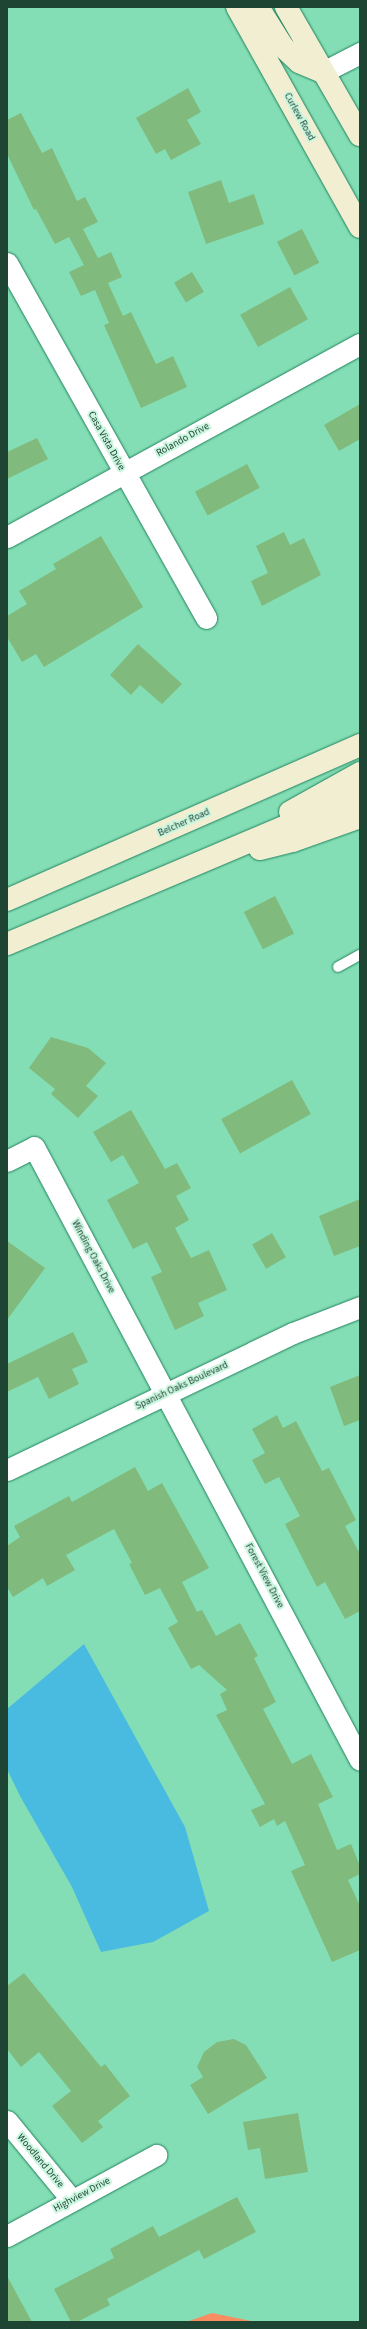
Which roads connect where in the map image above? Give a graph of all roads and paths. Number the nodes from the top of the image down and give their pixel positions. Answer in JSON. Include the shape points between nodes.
{"nodes":[{"id":1,"x":237,"y":7,"type":"edge"},
{"id":2,"x":258,"y":7,"type":"edge"},
{"id":3,"x":286,"y":7,"type":"edge"},
{"id":4,"x":360,"y":53,"type":"edge"},
{"id":5,"x":323,"y":72,"type":"junction"},
{"id":6,"x":360,"y":136,"type":"edge"},
{"id":7,"x":357,"y":220,"type":"edge"},
{"id":8,"x":7,"y":263,"type":"edge"},
{"id":9,"x":360,"y":344,"type":"edge"},
{"id":10,"x":123,"y":473,"type":"junction"},
{"id":11,"x":7,"y":537,"type":"edge"},
{"id":12,"x":206,"y":618,"type":"dead end"},
{"id":13,"x":360,"y":745,"type":"edge"},
{"id":14,"x":360,"y":773,"type":"edge"},
{"id":15,"x":360,"y":795,"type":"edge"},
{"id":16,"x":360,"y":817,"type":"edge"},
{"id":17,"x":196,"y":864,"type":"junction"},
{"id":18,"x":7,"y":900,"type":"edge"},
{"id":19,"x":7,"y":944,"type":"edge"},
{"id":20,"x":360,"y":955,"type":"edge"},
{"id":21,"x":338,"y":967,"type":"dead end"},
{"id":22,"x":7,"y":1161,"type":"edge"},
{"id":23,"x":360,"y":1307,"type":"edge"},
{"id":24,"x":166,"y":1393,"type":"junction"},
{"id":25,"x":7,"y":1470,"type":"edge"},
{"id":26,"x":360,"y":1760,"type":"edge"},
{"id":27,"x":7,"y":2121,"type":"edge"},
{"id":28,"x":156,"y":2155,"type":"dead end"},
{"id":29,"x":72,"y":2200,"type":"junction"},
{"id":30,"x":7,"y":2236,"type":"edge"}],
"edges":[{"from":1,"to":7,"type":"main road","name":"Curlew Road"},
{"from":2,"to":5,"type":"main road","via":[[283,46],[299,62]]},
{"from":3,"to":5,"type":"main road"},
{"from":4,"to":5,"type":"street"},
{"from":5,"to":6,"type":"main road"},
{"from":8,"to":10,"type":"street","name":"Casa Vista Drive"},
{"from":9,"to":10,"type":"street","name":"Rolando Drive"},
{"from":10,"to":11,"type":"street","name":"Rolando Drive"},
{"from":10,"to":12,"type":"street","name":"Casa Vista Drive"},
{"from":13,"to":18,"type":"main road","name":"Belcher Road"},
{"from":14,"to":17,"type":"main road"},
{"from":15,"to":17,"type":"main road"},
{"from":16,"to":17,"type":"main road","via":[[293,841]]},
{"from":17,"to":19,"type":"main road"},
{"from":20,"to":21,"type":"lane"},
{"from":22,"to":24,"type":"street","name":"Winding Oaks Drive","via":[[34,1147]]},
{"from":23,"to":24,"type":"street","name":"Spanish Oaks Boulevard","via":[[293,1333]]},
{"from":24,"to":25,"type":"street","name":"Spanish Oaks Boulevard"},
{"from":24,"to":26,"type":"street","name":"Forest View Drive"},
{"from":27,"to":29,"type":"street","name":"Woodland Drive"},
{"from":28,"to":29,"type":"street","name":"Highview Drive"},
{"from":29,"to":30,"type":"street","name":"Highview Drive"}]}
